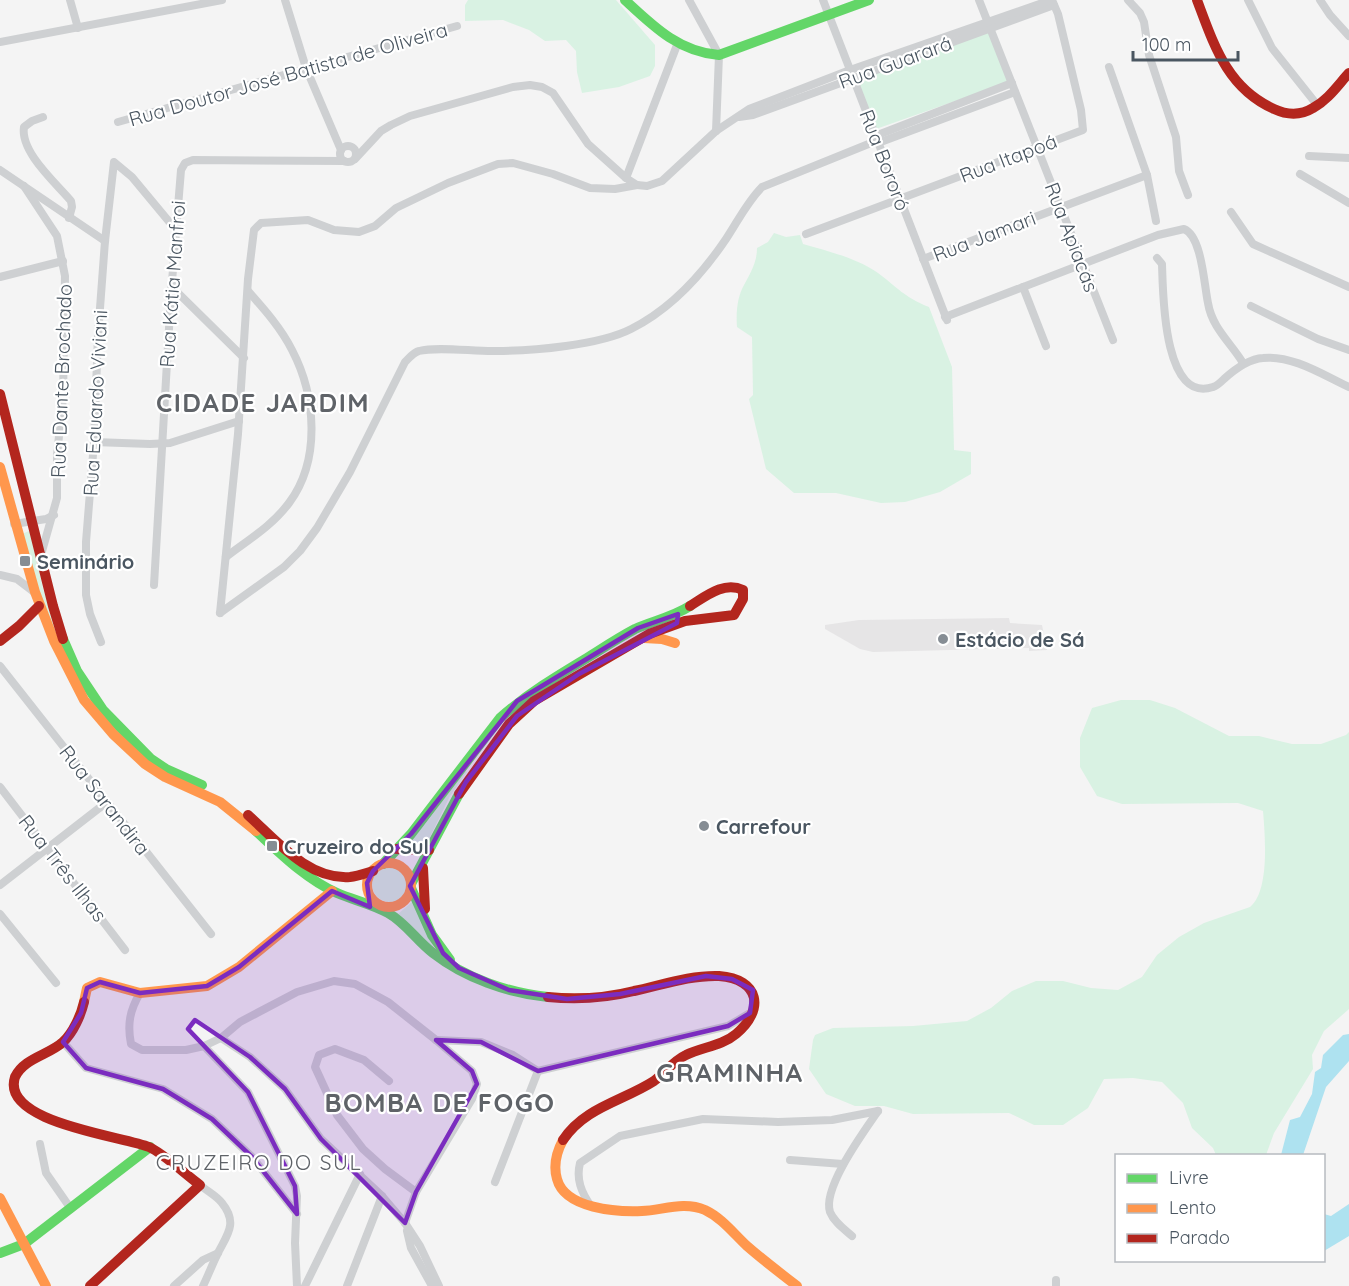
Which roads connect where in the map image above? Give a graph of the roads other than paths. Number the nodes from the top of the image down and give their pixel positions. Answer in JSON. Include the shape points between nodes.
{"nodes":[{"id":1,"x":70,"y":0,"type":"edge"},
{"id":2,"x":222,"y":0,"type":"edge"},
{"id":3,"x":285,"y":0,"type":"edge"},
{"id":4,"x":625,"y":0,"type":"edge"},
{"id":5,"x":689,"y":0,"type":"edge"},
{"id":6,"x":823,"y":0,"type":"edge"},
{"id":7,"x":869,"y":0,"type":"edge"},
{"id":8,"x":979,"y":0,"type":"edge"},
{"id":9,"x":1128,"y":0,"type":"edge"},
{"id":10,"x":1197,"y":0,"type":"edge"},
{"id":11,"x":1248,"y":0,"type":"edge"},
{"id":12,"x":1320,"y":0,"type":"edge"},
{"id":13,"x":207,"y":1,"type":"edge"},
{"id":14,"x":1054,"y":1,"type":"edge"},
{"id":15,"x":829,"y":15,"type":"junction"},
{"id":16,"x":989,"y":25,"type":"junction"},
{"id":17,"x":457,"y":26,"type":"dead end"},
{"id":18,"x":78,"y":28,"type":"junction"},
{"id":19,"x":1349,"y":36,"type":"edge"},
{"id":20,"x":0,"y":42,"type":"edge"},
{"id":21,"x":677,"y":45,"type":"junction"},
{"id":22,"x":719,"y":56,"type":"junction"},
{"id":23,"x":1109,"y":67,"type":"dead end"},
{"id":24,"x":306,"y":68,"type":"junction"},
{"id":25,"x":1349,"y":73,"type":"edge"},
{"id":26,"x":851,"y":74,"type":"junction"},
{"id":27,"x":1012,"y":83,"type":"junction"},
{"id":28,"x":1016,"y":92,"type":"junction"},
{"id":29,"x":1318,"y":106,"type":"junction"},
{"id":30,"x":43,"y":117,"type":"dead end"},
{"id":31,"x":118,"y":122,"type":"dead end"},
{"id":32,"x":716,"y":131,"type":"junction"},
{"id":33,"x":875,"y":141,"type":"junction"},
{"id":34,"x":369,"y":146,"type":"junction"},
{"id":35,"x":1037,"y":147,"type":"junction"},
{"id":36,"x":353,"y":148,"type":"junction"},
{"id":37,"x":342,"y":155,"type":"junction"},
{"id":38,"x":1309,"y":156,"type":"dead end"},
{"id":39,"x":1349,"y":158,"type":"edge"},
{"id":40,"x":355,"y":159,"type":"junction"},
{"id":41,"x":0,"y":170,"type":"edge"},
{"id":42,"x":1300,"y":174,"type":"dead end"},
{"id":43,"x":1147,"y":175,"type":"junction"},
{"id":44,"x":626,"y":178,"type":"junction"},
{"id":45,"x":637,"y":185,"type":"junction"},
{"id":46,"x":24,"y":186,"type":"junction"},
{"id":47,"x":1188,"y":195,"type":"dead end"},
{"id":48,"x":900,"y":199,"type":"junction"},
{"id":49,"x":1349,"y":203,"type":"edge"},
{"id":50,"x":1061,"y":207,"type":"junction"},
{"id":51,"x":1231,"y":212,"type":"dead end"},
{"id":52,"x":69,"y":218,"type":"junction"},
{"id":53,"x":1156,"y":221,"type":"dead end"},
{"id":54,"x":176,"y":230,"type":"junction"},
{"id":55,"x":806,"y":234,"type":"dead end"},
{"id":56,"x":105,"y":241,"type":"junction"},
{"id":57,"x":1157,"y":258,"type":"dead end"},
{"id":58,"x":923,"y":259,"type":"junction"},
{"id":59,"x":63,"y":261,"type":"junction"},
{"id":60,"x":1083,"y":264,"type":"junction"},
{"id":61,"x":0,"y":277,"type":"edge"},
{"id":62,"x":172,"y":287,"type":"junction"},
{"id":63,"x":1023,"y":287,"type":"junction"},
{"id":64,"x":1349,"y":287,"type":"edge"},
{"id":65,"x":248,"y":291,"type":"junction"},
{"id":66,"x":1251,"y":306,"type":"dead end"},
{"id":67,"x":1113,"y":340,"type":"dead end"},
{"id":68,"x":1046,"y":346,"type":"dead end"},
{"id":69,"x":1349,"y":350,"type":"edge"},
{"id":70,"x":244,"y":358,"type":"junction"},
{"id":71,"x":1243,"y":363,"type":"junction"},
{"id":72,"x":1349,"y":387,"type":"edge"},
{"id":73,"x":0,"y":394,"type":"edge"},
{"id":74,"x":239,"y":421,"type":"junction"},
{"id":75,"x":94,"y":442,"type":"junction"},
{"id":76,"x":161,"y":444,"type":"junction"},
{"id":77,"x":0,"y":467,"type":"edge"},
{"id":78,"x":54,"y":515,"type":"junction"},
{"id":79,"x":31,"y":520,"type":"junction"},
{"id":80,"x":14,"y":524,"type":"junction"},
{"id":81,"x":40,"y":557,"type":"junction"},
{"id":82,"x":226,"y":557,"type":"junction"},
{"id":83,"x":0,"y":575,"type":"edge"},
{"id":84,"x":154,"y":585,"type":"dead end"},
{"id":85,"x":34,"y":592,"type":"junction"},
{"id":86,"x":39,"y":606,"type":"junction"},
{"id":87,"x":678,"y":618,"type":"junction"},
{"id":88,"x":44,"y":622,"type":"junction"},
{"id":89,"x":19,"y":626,"type":"junction"},
{"id":90,"x":0,"y":641,"type":"edge"},
{"id":91,"x":101,"y":642,"type":"dead end"},
{"id":92,"x":633,"y":643,"type":"junction"},
{"id":93,"x":675,"y":643,"type":"dead end"},
{"id":94,"x":0,"y":666,"type":"edge"},
{"id":95,"x":0,"y":787,"type":"edge"},
{"id":96,"x":106,"y":802,"type":"junction"},
{"id":97,"x":47,"y":848,"type":"junction"},
{"id":98,"x":429,"y":850,"type":"junction"},
{"id":99,"x":390,"y":856,"type":"junction"},
{"id":100,"x":424,"y":861,"type":"junction"},
{"id":101,"x":373,"y":871,"type":"junction"},
{"id":102,"x":330,"y":875,"type":"junction"},
{"id":103,"x":0,"y":885,"type":"edge"},
{"id":104,"x":411,"y":886,"type":"junction"},
{"id":105,"x":332,"y":891,"type":"junction"},
{"id":106,"x":377,"y":905,"type":"junction"},
{"id":107,"x":0,"y":914,"type":"edge"},
{"id":108,"x":426,"y":924,"type":"junction"},
{"id":109,"x":211,"y":934,"type":"dead end"},
{"id":110,"x":125,"y":950,"type":"dead end"},
{"id":111,"x":459,"y":968,"type":"junction"},
{"id":112,"x":56,"y":983,"type":"dead end"},
{"id":113,"x":140,"y":993,"type":"junction"},
{"id":114,"x":750,"y":1013,"type":"junction"},
{"id":115,"x":221,"y":1038,"type":"junction"},
{"id":116,"x":436,"y":1040,"type":"junction"},
{"id":117,"x":63,"y":1042,"type":"junction"},
{"id":118,"x":204,"y":1046,"type":"junction"},
{"id":119,"x":538,"y":1071,"type":"junction"},
{"id":120,"x":389,"y":1081,"type":"dead end"},
{"id":121,"x":40,"y":1144,"type":"dead end"},
{"id":122,"x":150,"y":1147,"type":"junction"},
{"id":123,"x":790,"y":1160,"type":"dead end"},
{"id":124,"x":843,"y":1164,"type":"junction"},
{"id":125,"x":360,"y":1174,"type":"junction"},
{"id":126,"x":495,"y":1182,"type":"dead end"},
{"id":127,"x":200,"y":1185,"type":"junction"},
{"id":128,"x":416,"y":1192,"type":"junction"},
{"id":129,"x":382,"y":1196,"type":"junction"},
{"id":130,"x":0,"y":1198,"type":"edge"},
{"id":131,"x":591,"y":1207,"type":"junction"},
{"id":132,"x":71,"y":1209,"type":"junction"},
{"id":133,"x":297,"y":1214,"type":"junction"},
{"id":134,"x":406,"y":1225,"type":"junction"},
{"id":135,"x":852,"y":1236,"type":"dead end"},
{"id":136,"x":24,"y":1244,"type":"junction"},
{"id":137,"x":0,"y":1253,"type":"edge"},
{"id":138,"x":218,"y":1253,"type":"junction"},
{"id":139,"x":46,"y":1286,"type":"edge"},
{"id":140,"x":90,"y":1286,"type":"edge"},
{"id":141,"x":174,"y":1286,"type":"edge"},
{"id":142,"x":203,"y":1286,"type":"edge"},
{"id":143,"x":297,"y":1286,"type":"edge"},
{"id":144,"x":304,"y":1286,"type":"edge"},
{"id":145,"x":347,"y":1286,"type":"edge"},
{"id":146,"x":432,"y":1286,"type":"edge"},
{"id":147,"x":439,"y":1286,"type":"edge"},
{"id":148,"x":797,"y":1286,"type":"edge"}],
"edges":[{"from":1,"to":18,"type":"street"},
{"from":2,"to":13,"type":"street"},
{"from":3,"to":24,"type":"street"},
{"from":4,"to":21,"type":"street"},
{"from":5,"to":22,"type":"street"},
{"from":6,"to":15,"type":"street","name":"Rua Bororó"},
{"from":7,"to":15,"type":"street"},
{"from":8,"to":16,"type":"street","name":"Rua Apiacás"},
{"from":9,"to":47,"type":"street","via":[[1144,22],[1149,55],[1176,137],[1179,171]]},
{"from":10,"to":29,"type":"street","via":[[1230,76],[1242,91],[1256,102],[1289,116]]},
{"from":11,"to":29,"type":"street","via":[[1272,48]]},
{"from":12,"to":19,"type":"street"},
{"from":13,"to":18,"type":"street"},
{"from":14,"to":16,"type":"street","name":"Rua Guarará"},
{"from":14,"to":35,"type":"street","name":"Rua Itapoá","via":[[1083,130]]},
{"from":15,"to":22,"type":"street"},
{"from":15,"to":26,"type":"street","name":"Rua Bororó"},
{"from":16,"to":26,"type":"street","name":"Rua Guarará"},
{"from":16,"to":27,"type":"street","name":"Rua Apiacás"},
{"from":17,"to":24,"type":"street","name":"Rua Doutor José Batista de Oliveira"},
{"from":18,"to":20,"type":"street"},
{"from":21,"to":22,"type":"street"},
{"from":21,"to":44,"type":"street"},
{"from":22,"to":32,"type":"street"},
{"from":23,"to":43,"type":"street"},
{"from":24,"to":31,"type":"street","name":"Rua Doutor José Batista de Oliveira"},
{"from":24,"to":37,"type":"street"},
{"from":25,"to":29,"type":"street"},
{"from":26,"to":32,"type":"street","name":"Rua Guarará","via":[[737,118]]},
{"from":26,"to":33,"type":"street","name":"Rua Bororó"},
{"from":27,"to":28,"type":"street","name":"Rua Apiacás"},
{"from":27,"to":33,"type":"street"},
{"from":28,"to":33,"type":"street"},
{"from":28,"to":35,"type":"street","name":"Rua Apiacás"},
{"from":30,"to":52,"type":"street","via":[[24,127],[24,141],[71,201]]},
{"from":32,"to":45,"type":"street","name":"Rua Guarará","via":[[662,181]]},
{"from":33,"to":48,"type":"street","name":"Rua Bororó"},
{"from":33,"to":82,"type":"street","via":[[762,187],[750,198],[712,257],[673,302],[629,330],[544,349],[418,351],[405,362],[350,472],[300,551],[284,567],[220,612]]},
{"from":34,"to":36,"type":"street"},
{"from":34,"to":40,"type":"street"},
{"from":34,"to":44,"type":"street","via":[[381,131],[410,117],[530,85],[553,93],[588,144]]},
{"from":35,"to":48,"type":"street","name":"Rua Itapoá"},
{"from":35,"to":50,"type":"street","name":"Rua Apiacás"},
{"from":36,"to":37,"type":"street","via":[[347,146]]},
{"from":36,"to":40,"type":"street"},
{"from":37,"to":40,"type":"street","via":[[349,162]]},
{"from":37,"to":54,"type":"street","name":"Rua Kátia Manfroi","via":[[325,159],[185,163],[181,170]]},
{"from":38,"to":39,"type":"street"},
{"from":41,"to":46,"type":"street"},
{"from":42,"to":49,"type":"street"},
{"from":43,"to":50,"type":"street","name":"Rua Jamari"},
{"from":43,"to":53,"type":"street"},
{"from":44,"to":45,"type":"street"},
{"from":45,"to":65,"type":"street","name":"Rua Guarará","via":[[590,188],[513,163],[498,164],[396,208],[375,226],[359,232],[334,230],[308,220],[261,223],[254,230]]},
{"from":46,"to":52,"type":"street"},
{"from":46,"to":59,"type":"street","name":"Rua Dante Brochado","via":[[57,236]]},
{"from":48,"to":55,"type":"street","name":"Rua Itapoá"},
{"from":48,"to":58,"type":"street","name":"Rua Bororó"},
{"from":50,"to":58,"type":"street","name":"Rua Jamari"},
{"from":50,"to":60,"type":"street","name":"Rua Apiacás"},
{"from":51,"to":64,"type":"street","via":[[1253,244]]},
{"from":52,"to":56,"type":"street"},
{"from":54,"to":56,"type":"street","name":"Rua Eduardo Viviani","via":[[132,177],[114,162]]},
{"from":54,"to":62,"type":"street","name":"Rua Kátia Manfroi"},
{"from":56,"to":75,"type":"street","name":"Rua Eduardo Viviani"},
{"from":57,"to":71,"type":"street","via":[[1162,264],[1165,328],[1176,368],[1189,384],[1201,389],[1215,387]]},
{"from":58,"to":63,"type":"street","name":"Rua Bororó","via":[[946,319]]},
{"from":59,"to":61,"type":"street"},
{"from":59,"to":78,"type":"street","name":"Rua Dante Brochado","via":[[63,398]]},
{"from":60,"to":63,"type":"street"},
{"from":60,"to":67,"type":"street","name":"Rua Apiacás"},
{"from":60,"to":71,"type":"street","via":[[1158,235],[1188,231],[1197,242],[1208,307],[1221,335]]},
{"from":62,"to":70,"type":"street"},
{"from":62,"to":76,"type":"street","name":"Rua Kátia Manfroi"},
{"from":63,"to":68,"type":"street"},
{"from":65,"to":70,"type":"street"},
{"from":65,"to":82,"type":"street","via":[[293,350],[309,396],[312,441],[304,478],[289,504],[264,529]]},
{"from":66,"to":69,"type":"street"},
{"from":70,"to":74,"type":"street"},
{"from":71,"to":72,"type":"street","via":[[1285,358]]},
{"from":73,"to":79,"type":"street"},
{"from":74,"to":76,"type":"street"},
{"from":74,"to":82,"type":"street"},
{"from":75,"to":76,"type":"street"},
{"from":75,"to":91,"type":"street","name":"Rua Eduardo Viviani","via":[[86,595]]},
{"from":76,"to":84,"type":"street","name":"Rua Kátia Manfroi"},
{"from":77,"to":80,"type":"street"},
{"from":78,"to":79,"type":"street"},
{"from":78,"to":81,"type":"street","name":"Rua Dante Brochado"},
{"from":79,"to":80,"type":"street"},
{"from":79,"to":81,"type":"street"},
{"from":80,"to":85,"type":"street"},
{"from":81,"to":102,"type":"street","via":[[66,648],[103,710],[151,759],[239,807],[306,866]]},
{"from":83,"to":85,"type":"street","via":[[17,579]]},
{"from":85,"to":86,"type":"street"},
{"from":86,"to":88,"type":"street"},
{"from":86,"to":89,"type":"street"},
{"from":87,"to":87,"type":"street","via":[[734,615],[744,594],[739,587],[715,591]]},
{"from":87,"to":92,"type":"street"},
{"from":87,"to":99,"type":"street","via":[[638,628],[517,701]]},
{"from":88,"to":89,"type":"street","via":[[31,621]]},
{"from":88,"to":105,"type":"street","via":[[85,701],[145,764],[236,812],[300,870]]},
{"from":89,"to":90,"type":"street"},
{"from":92,"to":93,"type":"street","via":[[651,638]]},
{"from":92,"to":98,"type":"street","via":[[534,701],[517,717],[466,782]]},
{"from":94,"to":96,"type":"street","name":"Rua Sarandira"},
{"from":95,"to":97,"type":"street","name":"Rua Três Ilhas"},
{"from":96,"to":97,"type":"street"},
{"from":96,"to":109,"type":"street","name":"Rua Sarandira"},
{"from":97,"to":103,"type":"street"},
{"from":97,"to":110,"type":"street","name":"Rua Três Ilhas"},
{"from":98,"to":99,"type":"street"},
{"from":98,"to":100,"type":"street"},
{"from":99,"to":101,"type":"street"},
{"from":99,"to":102,"type":"street","via":[[360,871]]},
{"from":99,"to":104,"type":"street","via":[[389,863],[402,867]]},
{"from":100,"to":104,"type":"street"},
{"from":100,"to":108,"type":"street"},
{"from":101,"to":102,"type":"street","via":[[353,877]]},
{"from":101,"to":106,"type":"street","via":[[368,890]]},
{"from":104,"to":106,"type":"street","via":[[406,899],[396,906]]},
{"from":104,"to":108,"type":"street"},
{"from":105,"to":106,"type":"street"},
{"from":105,"to":113,"type":"street","via":[[287,929],[207,986]]},
{"from":106,"to":111,"type":"street","via":[[408,927],[428,950]]},
{"from":107,"to":112,"type":"street"},
{"from":108,"to":111,"type":"street","via":[[443,953]]},
{"from":111,"to":114,"type":"street","via":[[509,990],[567,999],[620,994],[706,976],[732,979],[753,990]]},
{"from":113,"to":117,"type":"street","via":[[100,982],[93,984],[87,988],[81,1013]]},
{"from":113,"to":118,"type":"street","via":[[128,1026],[131,1044],[142,1050]]},
{"from":114,"to":119,"type":"street","via":[[728,1026]]},
{"from":114,"to":131,"type":"street","via":[[726,1040],[677,1059],[653,1082],[605,1103],[576,1124],[561,1142],[554,1162],[559,1188]]},
{"from":115,"to":116,"type":"street","via":[[240,1022],[297,992],[334,981],[355,984],[380,998]]},
{"from":115,"to":118,"type":"street"},
{"from":115,"to":125,"type":"street","via":[[285,1089],[321,1138]]},
{"from":116,"to":119,"type":"street","via":[[481,1042]]},
{"from":116,"to":128,"type":"street","via":[[472,1071],[477,1084],[472,1099]]},
{"from":117,"to":122,"type":"street","via":[[16,1075],[13,1085],[17,1098],[44,1119]]},
{"from":117,"to":133,"type":"street","via":[[86,1068],[163,1089],[212,1119],[252,1157]]},
{"from":118,"to":133,"type":"street","via":[[248,1092],[294,1186]]},
{"from":119,"to":126,"type":"street"},
{"from":120,"to":128,"type":"street","via":[[364,1060],[335,1049],[319,1055],[315,1067],[337,1114],[363,1149]]},
{"from":121,"to":132,"type":"street","via":[[46,1173]]},
{"from":122,"to":127,"type":"street"},
{"from":122,"to":132,"type":"street"},
{"from":123,"to":124,"type":"street"},
{"from":124,"to":131,"type":"street","via":[[878,1111],[832,1120],[704,1119],[620,1136],[588,1156],[580,1163],[578,1174]]},
{"from":124,"to":135,"type":"street","via":[[829,1208],[838,1224]]},
{"from":125,"to":129,"type":"street"},
{"from":125,"to":144,"type":"street"},
{"from":127,"to":138,"type":"street","via":[[228,1213],[229,1233]]},
{"from":127,"to":140,"type":"street"},
{"from":128,"to":134,"type":"street"},
{"from":129,"to":134,"type":"street"},
{"from":129,"to":145,"type":"street"},
{"from":130,"to":136,"type":"street"},
{"from":131,"to":148,"type":"street","via":[[639,1211],[699,1208]]},
{"from":132,"to":136,"type":"street"},
{"from":133,"to":143,"type":"street"},
{"from":134,"to":146,"type":"street","via":[[411,1248]]},
{"from":134,"to":147,"type":"street"},
{"from":136,"to":137,"type":"street"},
{"from":136,"to":139,"type":"street"},
{"from":138,"to":141,"type":"street","via":[[203,1260]]},
{"from":138,"to":142,"type":"street"}]}
